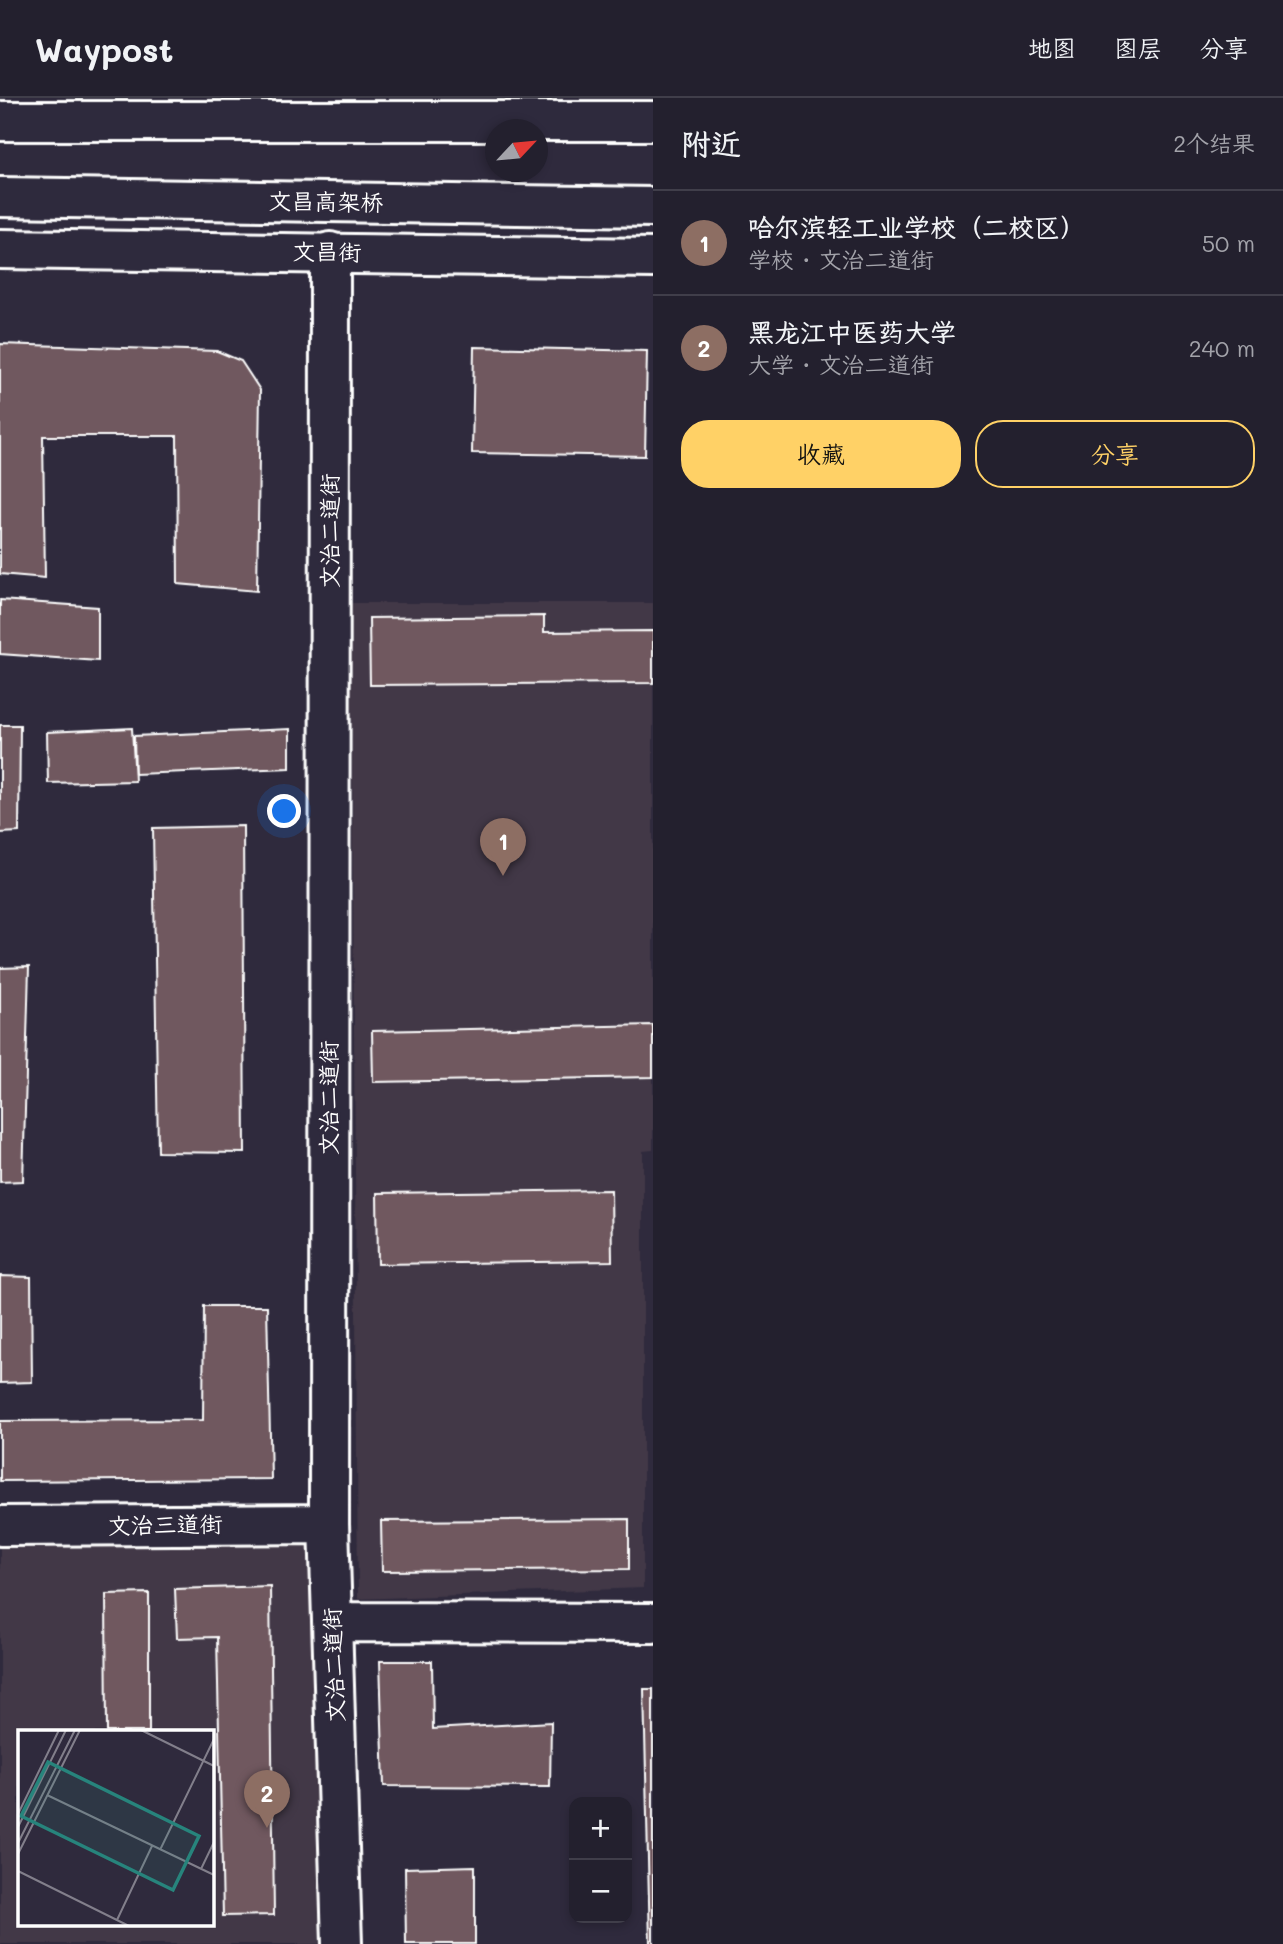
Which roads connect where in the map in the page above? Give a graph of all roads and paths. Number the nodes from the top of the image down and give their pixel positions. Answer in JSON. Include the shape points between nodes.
{"nodes":[{"id":1,"x":0,"y":121,"type":"edge"},
{"id":2,"x":653,"y":121,"type":"edge"},
{"id":3,"x":0,"y":197,"type":"edge"},
{"id":4,"x":653,"y":207,"type":"edge"},
{"id":5,"x":0,"y":249,"type":"edge"},
{"id":6,"x":330,"y":252,"type":"junction"},
{"id":7,"x":653,"y":258,"type":"edge"},
{"id":8,"x":329,"y":1524,"type":"junction"},
{"id":9,"x":0,"y":1527,"type":"edge"},
{"id":10,"x":333,"y":1622,"type":"junction"},
{"id":11,"x":653,"y":1623,"type":"edge"},
{"id":12,"x":342,"y":1944,"type":"edge"}],
"edges":[{"from":1,"to":2,"type":"main road"},
{"from":3,"to":4,"type":"main road","name":"文昌高架桥"},
{"from":5,"to":6,"type":"main road","name":"文昌街"},
{"from":6,"to":7,"type":"main road","name":"文昌街"},
{"from":6,"to":8,"type":"main road","name":"文治二道街"},
{"from":8,"to":9,"type":"main road","name":"文治三道街"},
{"from":8,"to":10,"type":"main road","name":"文治二道街"},
{"from":10,"to":11,"type":"main road"},
{"from":10,"to":12,"type":"main road","name":"文治二道街"}]}
